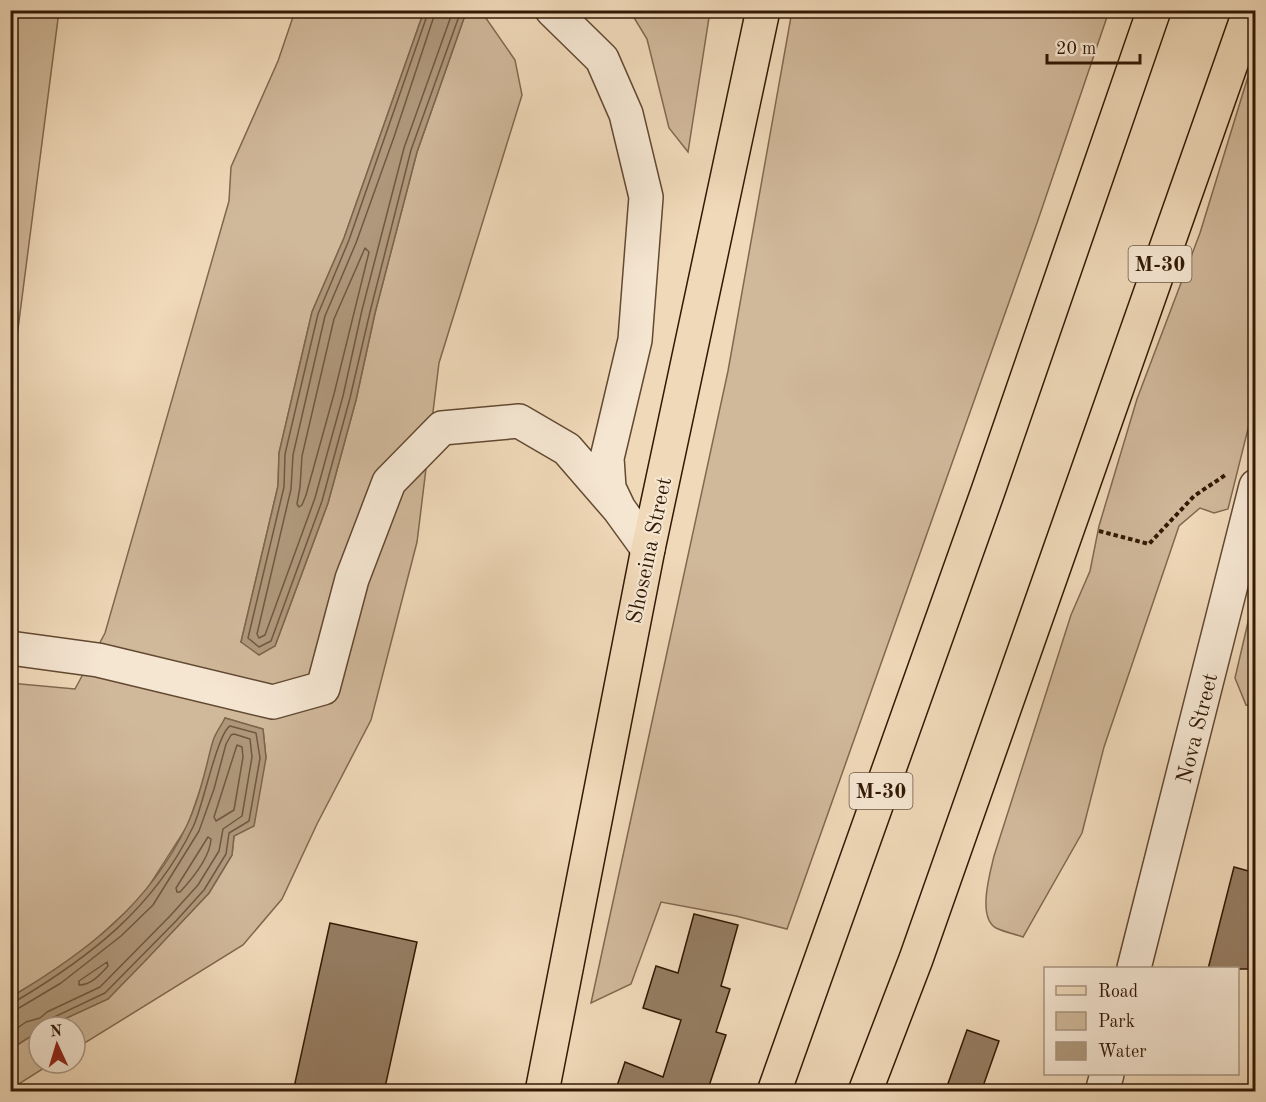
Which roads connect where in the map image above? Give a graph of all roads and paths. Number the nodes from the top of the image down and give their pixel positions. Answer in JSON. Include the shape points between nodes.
{"nodes":[{"id":1,"x":552,"y":10,"type":"edge"},
{"id":2,"x":763,"y":10,"type":"edge"},
{"id":3,"x":1154,"y":10,"type":"edge"},
{"id":4,"x":1249,"y":12,"type":"edge"},
{"id":5,"x":1245,"y":478,"type":"edge"},
{"id":6,"x":619,"y":509,"type":"junction"},
{"id":7,"x":1103,"y":532,"type":"dead end"},
{"id":8,"x":648,"y":549,"type":"junction"},
{"id":9,"x":10,"y":648,"type":"edge"},
{"id":10,"x":1134,"y":967,"type":"edge"},
{"id":11,"x":1107,"y":1075,"type":"edge"},
{"id":12,"x":542,"y":1092,"type":"edge"},
{"id":13,"x":774,"y":1092,"type":"edge"},
{"id":14,"x":865,"y":1092,"type":"edge"},
{"id":15,"x":1102,"y":1092,"type":"edge"}],
"edges":[{"from":1,"to":6,"type":"street","via":[[602,59],[626,114],[646,197],[635,340],[607,458],[609,488]]},
{"from":2,"to":8,"type":"main road","name":"Shoseina Street"},
{"from":3,"to":13,"type":"main road","number":"М-30"},
{"from":4,"to":14,"type":"main road","number":"М-30","via":[[920,947]]},
{"from":5,"to":7,"type":"path","via":[[1194,496],[1149,544]]},
{"from":5,"to":10,"type":"street","name":"Nova Street"},
{"from":6,"to":8,"type":"street"},
{"from":6,"to":9,"type":"street","via":[[567,449],[519,421],[442,428],[389,482],[352,579],[323,688],[273,702],[98,660]]},
{"from":8,"to":12,"type":"main road","name":"Shoseina Street"},
{"from":11,"to":15,"type":"street"}]}
